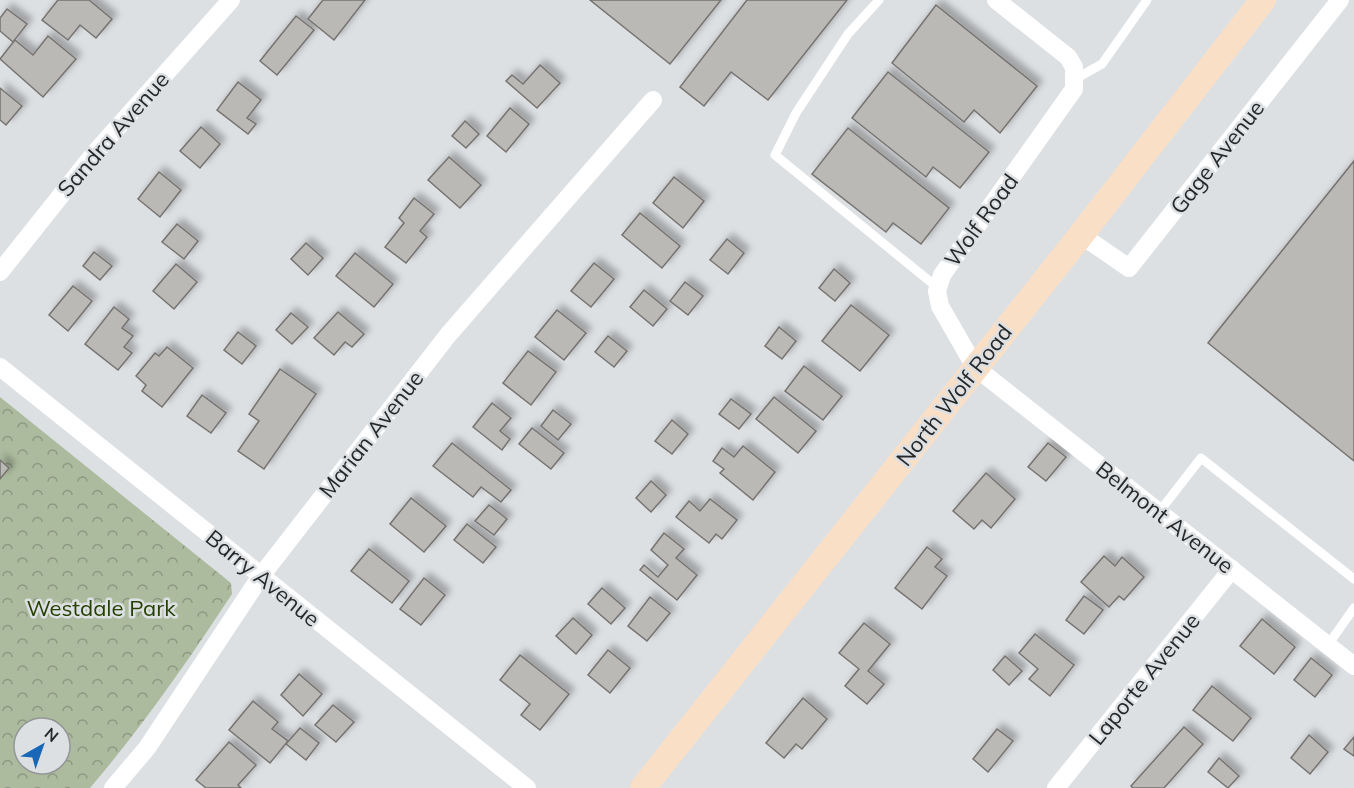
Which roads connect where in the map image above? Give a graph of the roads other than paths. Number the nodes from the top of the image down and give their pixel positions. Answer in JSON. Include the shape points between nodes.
{"nodes":[{"id":1,"x":231,"y":0,"type":"edge"},
{"id":2,"x":879,"y":0,"type":"edge"},
{"id":3,"x":996,"y":0,"type":"edge"},
{"id":4,"x":1147,"y":0,"type":"edge"},
{"id":5,"x":1263,"y":0,"type":"edge"},
{"id":6,"x":1340,"y":0,"type":"edge"},
{"id":7,"x":1075,"y":79,"type":"junction"},
{"id":8,"x":653,"y":100,"type":"dead end"},
{"id":9,"x":1081,"y":235,"type":"junction"},
{"id":10,"x":0,"y":272,"type":"edge"},
{"id":11,"x":938,"y":288,"type":"junction"},
{"id":12,"x":0,"y":367,"type":"edge"},
{"id":13,"x":975,"y":367,"type":"junction"},
{"id":14,"x":1159,"y":512,"type":"junction"},
{"id":15,"x":1232,"y":569,"type":"junction"},
{"id":16,"x":261,"y":576,"type":"junction"},
{"id":17,"x":1354,"y":579,"type":"edge"},
{"id":18,"x":1354,"y":608,"type":"edge"},
{"id":19,"x":1328,"y":645,"type":"junction"},
{"id":20,"x":1354,"y":666,"type":"edge"},
{"id":21,"x":113,"y":788,"type":"edge"},
{"id":22,"x":526,"y":788,"type":"edge"},
{"id":23,"x":643,"y":788,"type":"edge"},
{"id":24,"x":1056,"y":788,"type":"edge"}],
"edges":[{"from":1,"to":10,"type":"street","name":"Sandra Avenue","via":[[93,155]]},
{"from":2,"to":11,"type":"lane","via":[[848,34],[796,113],[775,155]]},
{"from":3,"to":7,"type":"street","via":[[1068,57]]},
{"from":4,"to":7,"type":"lane","via":[[1102,64]]},
{"from":5,"to":9,"type":"main road","name":"North Wolf Road"},
{"from":6,"to":9,"type":"street","name":"Gage Avenue","via":[[1129,268]]},
{"from":7,"to":11,"type":"street","name":"Wolf Road","via":[[1069,98],[954,255]]},
{"from":8,"to":16,"type":"street","name":"Marian Avenue","via":[[448,335]]},
{"from":9,"to":13,"type":"main road","name":"North Wolf Road"},
{"from":11,"to":13,"type":"street","name":"Wolf Road","via":[[940,306]]},
{"from":12,"to":16,"type":"street","name":"Barry Avenue"},
{"from":13,"to":14,"type":"street","name":"Belmont Avenue"},
{"from":13,"to":23,"type":"main road","name":"North Wolf Road"},
{"from":14,"to":15,"type":"street","name":"Belmont Avenue"},
{"from":14,"to":17,"type":"lane","via":[[1201,458]]},
{"from":15,"to":19,"type":"street","name":"Belmont Avenue"},
{"from":15,"to":24,"type":"street","name":"Laporte Avenue"},
{"from":16,"to":21,"type":"street","name":"Marian Avenue","via":[[147,748]]},
{"from":16,"to":22,"type":"street","name":"Barry Avenue"},
{"from":18,"to":19,"type":"lane"},
{"from":19,"to":20,"type":"street","name":"Belmont Avenue"}]}
